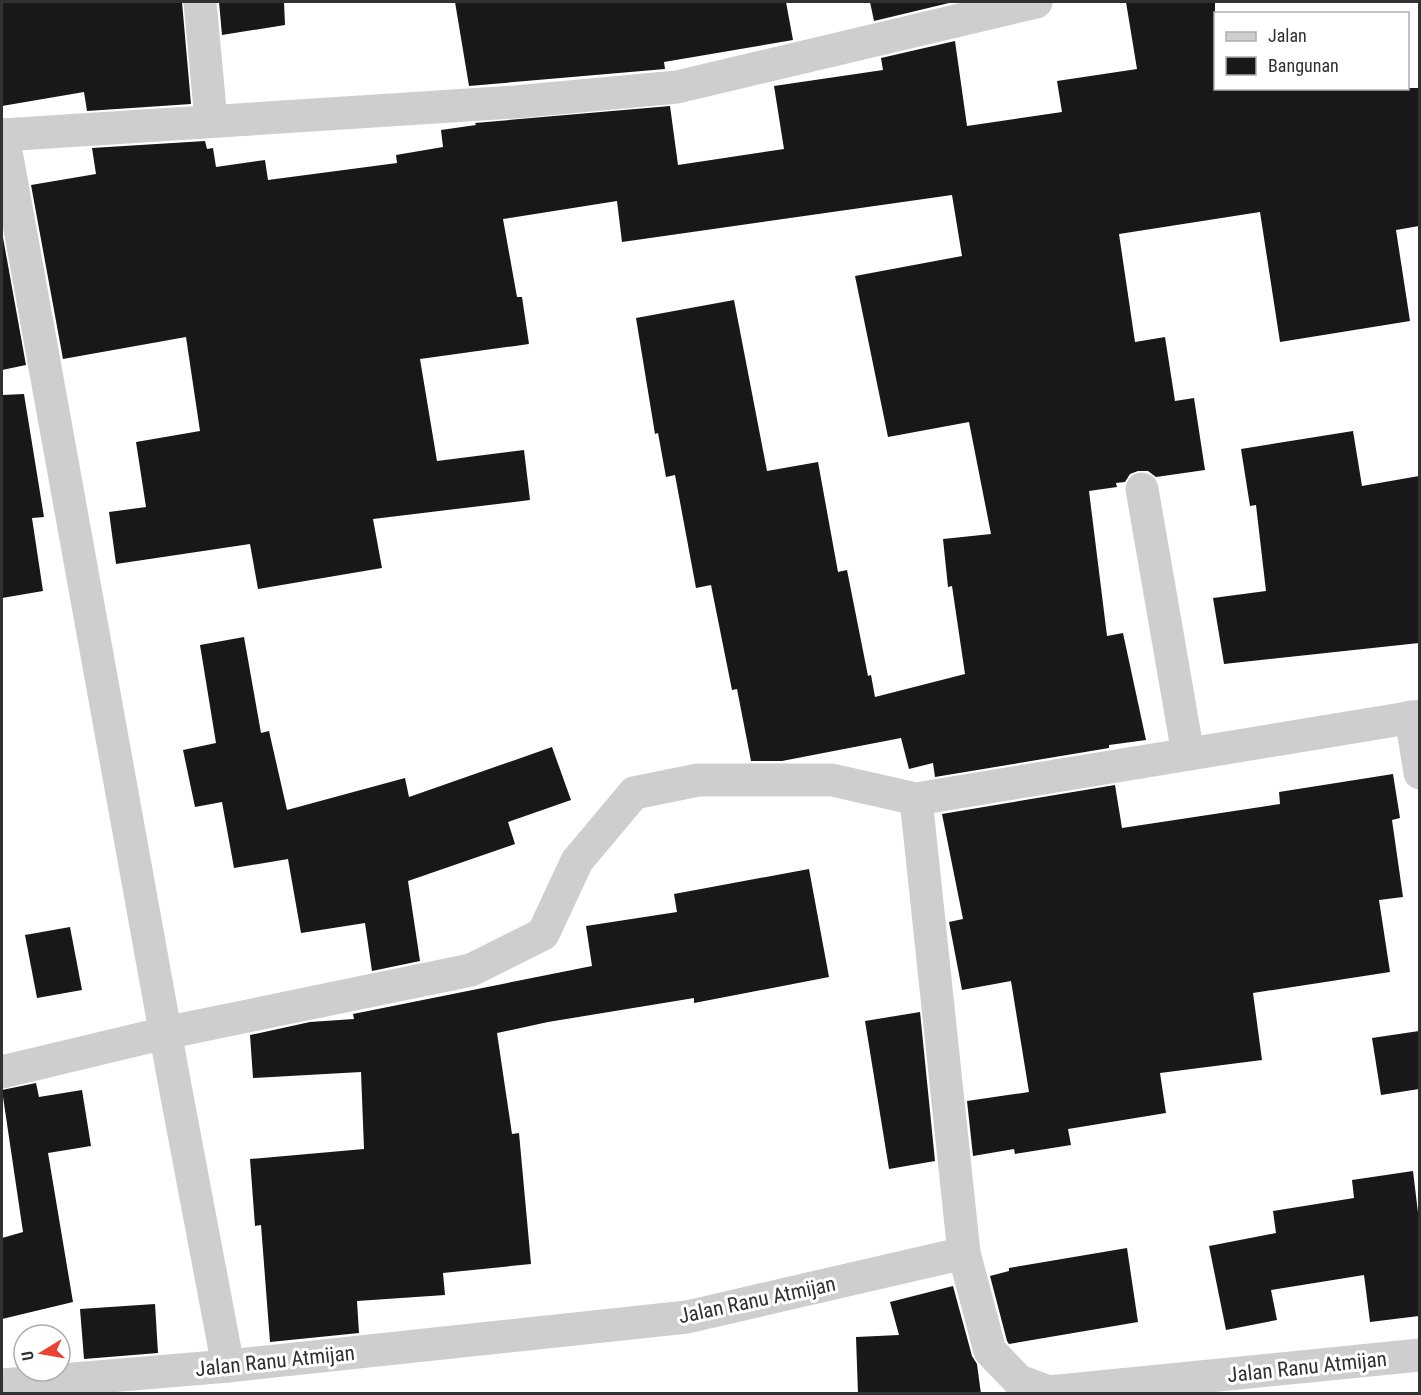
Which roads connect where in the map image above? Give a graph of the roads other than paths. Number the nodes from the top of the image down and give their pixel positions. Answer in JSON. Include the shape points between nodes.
{"nodes":[{"id":1,"x":200,"y":2,"type":"edge"},
{"id":2,"x":1036,"y":2,"type":"edge"},
{"id":3,"x":211,"y":120,"type":"junction"},
{"id":4,"x":2,"y":135,"type":"edge"},
{"id":5,"x":1142,"y":489,"type":"dead end"},
{"id":6,"x":1415,"y":716,"type":"edge"},
{"id":7,"x":1188,"y":754,"type":"junction"},
{"id":8,"x":1419,"y":773,"type":"edge"},
{"id":9,"x":916,"y":799,"type":"junction"},
{"id":10,"x":165,"y":1033,"type":"junction"},
{"id":11,"x":2,"y":1072,"type":"edge"},
{"id":12,"x":964,"y":1253,"type":"junction"},
{"id":13,"x":1419,"y":1355,"type":"edge"},
{"id":14,"x":228,"y":1366,"type":"junction"},
{"id":15,"x":2,"y":1385,"type":"edge"}],
"edges":[{"from":1,"to":3,"type":"street"},
{"from":2,"to":3,"type":"street","via":[[677,87],[515,102]]},
{"from":3,"to":4,"type":"street"},
{"from":4,"to":10,"type":"street"},
{"from":5,"to":7,"type":"street"},
{"from":6,"to":7,"type":"street"},
{"from":6,"to":8,"type":"street"},
{"from":7,"to":9,"type":"street"},
{"from":9,"to":10,"type":"street","via":[[832,780],[698,780],[634,793],[577,861],[543,934],[471,970]]},
{"from":9,"to":12,"type":"street"},
{"from":10,"to":11,"type":"street"},
{"from":10,"to":14,"type":"street"},
{"from":12,"to":13,"type":"street","name":"Jalan Ranu Atmijan","via":[[990,1351],[1019,1382],[1049,1392]]},
{"from":12,"to":14,"type":"street","name":"Jalan Ranu Atmijan","via":[[687,1317]]},
{"from":14,"to":15,"type":"street","name":"Jalan Ranu Atmijan"}]}
